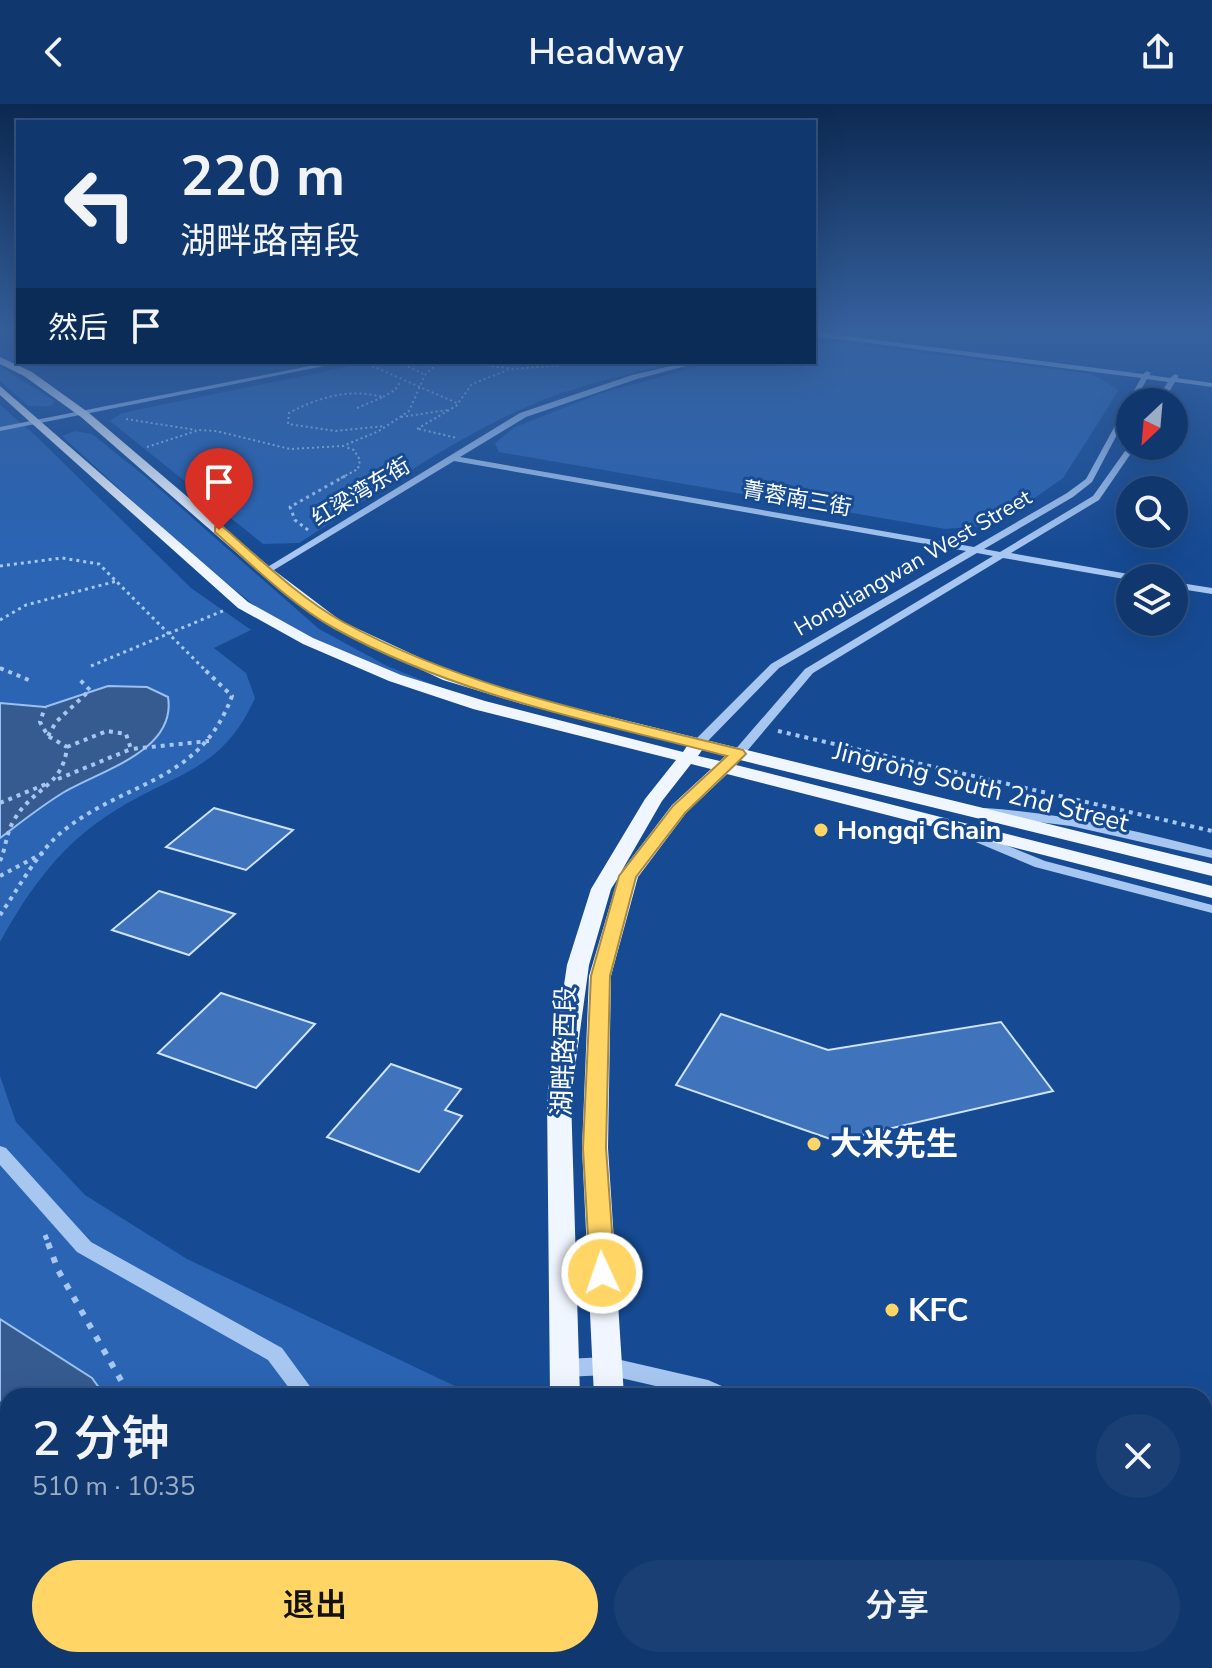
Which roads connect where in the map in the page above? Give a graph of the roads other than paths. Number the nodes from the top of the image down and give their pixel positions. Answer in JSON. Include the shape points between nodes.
{"nodes":[{"id":1,"x":17,"y":404,"type":"edge"},
{"id":2,"x":74,"y":404,"type":"edge"},
{"id":3,"x":138,"y":404,"type":"edge"},
{"id":4,"x":555,"y":404,"type":"edge"},
{"id":5,"x":89,"y":414,"type":"junction"},
{"id":6,"x":38,"y":422,"type":"junction"},
{"id":7,"x":0,"y":429,"type":"edge"},
{"id":8,"x":1116,"y":429,"type":"edge"},
{"id":9,"x":453,"y":458,"type":"junction"},
{"id":10,"x":1123,"y":460,"type":"edge"},
{"id":11,"x":973,"y":550,"type":"junction"},
{"id":12,"x":1004,"y":556,"type":"junction"},
{"id":13,"x":266,"y":571,"type":"junction"},
{"id":14,"x":1116,"y":575,"type":"edge"},
{"id":15,"x":1188,"y":587,"type":"edge"},
{"id":16,"x":1212,"y":591,"type":"edge"},
{"id":17,"x":692,"y":751,"type":"junction"},
{"id":18,"x":731,"y":760,"type":"junction"},
{"id":19,"x":966,"y":811,"type":"junction"},
{"id":20,"x":953,"y":827,"type":"junction"},
{"id":21,"x":1212,"y":854,"type":"edge"},
{"id":22,"x":1212,"y":870,"type":"edge"},
{"id":23,"x":1212,"y":892,"type":"edge"},
{"id":24,"x":1212,"y":909,"type":"edge"},
{"id":25,"x":0,"y":1153,"type":"edge"},
{"id":26,"x":608,"y":1366,"type":"junction"},
{"id":27,"x":564,"y":1368,"type":"junction"},
{"id":28,"x":301,"y":1388,"type":"edge"},
{"id":29,"x":565,"y":1388,"type":"edge"},
{"id":30,"x":609,"y":1388,"type":"edge"},
{"id":31,"x":704,"y":1388,"type":"edge"}],
"edges":[{"from":1,"to":6,"type":"main road"},
{"from":2,"to":5,"type":"main road"},
{"from":3,"to":5,"type":"street"},
{"from":4,"to":9,"type":"street","name":"红梁湾东街","via":[[523,415]]},
{"from":5,"to":6,"type":"street"},
{"from":5,"to":13,"type":"main road"},
{"from":6,"to":7,"type":"street"},
{"from":6,"to":17,"type":"main road","via":[[243,605],[308,641],[395,678],[479,705]]},
{"from":8,"to":11,"type":"street","name":"Hongliangwan West Street","via":[[1089,480]]},
{"from":9,"to":11,"type":"street","name":"菁蓉南三街"},
{"from":9,"to":13,"type":"street","name":"红梁湾东街"},
{"from":10,"to":12,"type":"street","name":"Hongliangwan West Street","via":[[1096,498]]},
{"from":11,"to":12,"type":"street","name":"菁蓉南三街"},
{"from":11,"to":17,"type":"street","name":"Hongliangwan West Street","via":[[775,666]]},
{"from":12,"to":14,"type":"street","name":"菁蓉南三街"},
{"from":12,"to":18,"type":"street","name":"Hongliangwan West Street","via":[[809,671]]},
{"from":13,"to":17,"type":"main road","via":[[336,624],[449,677]]},
{"from":15,"to":16,"type":"street"},
{"from":17,"to":18,"type":"main road","name":"Jingrong South 2nd Street"},
{"from":17,"to":27,"type":"main road","name":"湖畔路西段","via":[[654,799],[601,889],[578,965],[559,1097]]},
{"from":18,"to":19,"type":"main road","name":"Jingrong South 2nd Street"},
{"from":18,"to":20,"type":"main road","name":"Jingrong South 2nd Street"},
{"from":18,"to":26,"type":"main road","name":"湖畔路西段","via":[[679,809],[628,876],[600,976],[595,1148]]},
{"from":19,"to":21,"type":"street","via":[[1020,813],[1107,828]]},
{"from":19,"to":22,"type":"main road","name":"Jingrong South 2nd Street"},
{"from":20,"to":23,"type":"main road","name":"Jingrong South 2nd Street"},
{"from":20,"to":24,"type":"street","via":[[1040,864]]},
{"from":25,"to":28,"type":"street","via":[[84,1247],[275,1354]]},
{"from":26,"to":27,"type":"street"},
{"from":26,"to":30,"type":"main road","name":"湖畔路西段"},
{"from":26,"to":31,"type":"street"},
{"from":27,"to":29,"type":"main road","name":"湖畔路西段"}]}
